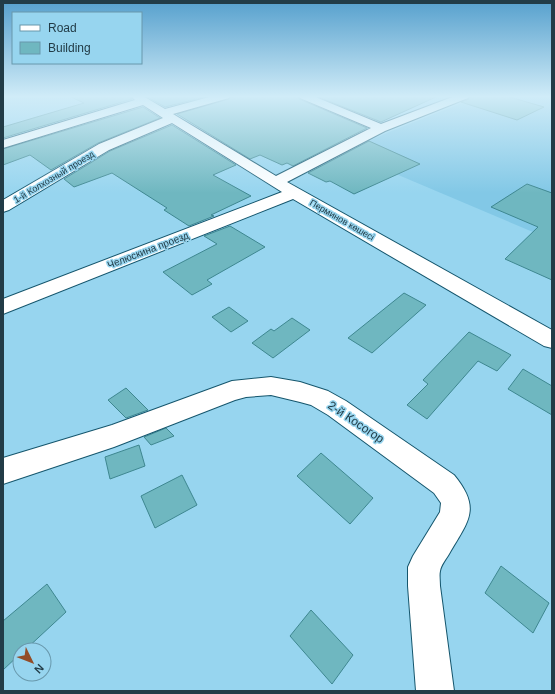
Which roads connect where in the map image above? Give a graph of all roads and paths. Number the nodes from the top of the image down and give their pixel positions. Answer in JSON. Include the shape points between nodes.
{"nodes":[{"id":1,"x":48,"y":128,"type":"edge"},
{"id":2,"x":143,"y":128,"type":"edge"},
{"id":3,"x":187,"y":128,"type":"edge"},
{"id":4,"x":381,"y":128,"type":"edge"},
{"id":5,"x":3,"y":144,"type":"edge"},
{"id":6,"x":276,"y":182,"type":"junction"},
{"id":7,"x":294,"y":193,"type":"junction"},
{"id":8,"x":3,"y":207,"type":"edge"},
{"id":9,"x":3,"y":307,"type":"edge"},
{"id":10,"x":552,"y":340,"type":"edge"},
{"id":11,"x":3,"y":471,"type":"edge"},
{"id":12,"x":435,"y":691,"type":"edge"}],
"edges":[{"from":1,"to":5,"type":"street"},
{"from":2,"to":8,"type":"street","name":"1-й Колхозный проезд"},
{"from":3,"to":6,"type":"street","name":"Перминов көшесі"},
{"from":4,"to":6,"type":"street"},
{"from":6,"to":7,"type":"street","name":"Перминов көшесі"},
{"from":7,"to":9,"type":"street","name":"Челюскина проезд"},
{"from":7,"to":10,"type":"street","name":"Перминов көшесі"},
{"from":11,"to":12,"type":"street","name":"2-й Косогор","via":[[114,436],[246,388],[271,386],[300,392],[328,403],[444,484],[455,498],[454,517],[424,567]]}]}
